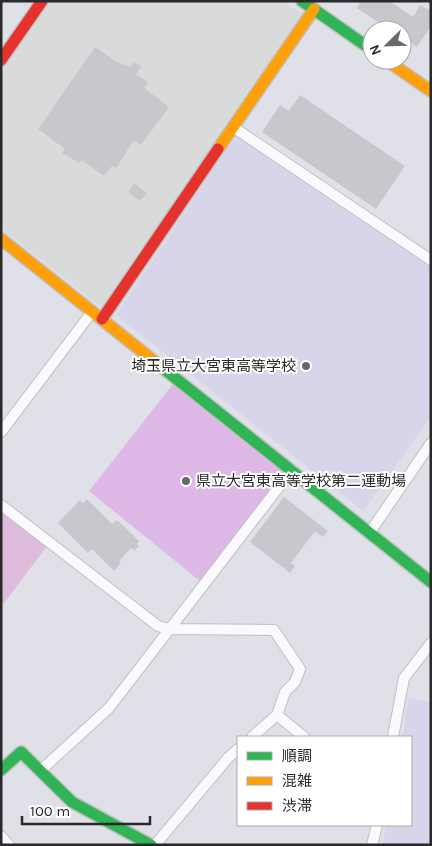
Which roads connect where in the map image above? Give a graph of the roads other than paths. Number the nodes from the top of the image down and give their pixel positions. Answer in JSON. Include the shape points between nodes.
{"nodes":[{"id":1,"x":42,"y":1,"type":"edge"},
{"id":2,"x":302,"y":1,"type":"edge"},
{"id":3,"x":314,"y":9,"type":"junction"},
{"id":4,"x":362,"y":43,"type":"edge"},
{"id":5,"x":1,"y":60,"type":"edge"},
{"id":6,"x":401,"y":70,"type":"edge"},
{"id":7,"x":431,"y":91,"type":"edge"},
{"id":8,"x":234,"y":126,"type":"junction"},
{"id":9,"x":1,"y":239,"type":"edge"},
{"id":10,"x":431,"y":260,"type":"edge"},
{"id":11,"x":97,"y":315,"type":"junction"},
{"id":12,"x":1,"y":432,"type":"edge"},
{"id":13,"x":431,"y":443,"type":"edge"},
{"id":14,"x":292,"y":470,"type":"junction"},
{"id":15,"x":1,"y":505,"type":"edge"},
{"id":16,"x":370,"y":532,"type":"junction"},
{"id":17,"x":431,"y":582,"type":"edge"},
{"id":18,"x":169,"y":629,"type":"junction"},
{"id":19,"x":431,"y":642,"type":"edge"},
{"id":20,"x":277,"y":716,"type":"junction"},
{"id":21,"x":253,"y":736,"type":"edge"},
{"id":22,"x":303,"y":736,"type":"edge"},
{"id":23,"x":393,"y":736,"type":"edge"},
{"id":24,"x":237,"y":750,"type":"edge"},
{"id":25,"x":1,"y":770,"type":"edge"},
{"id":26,"x":40,"y":771,"type":"junction"},
{"id":27,"x":377,"y":826,"type":"edge"},
{"id":28,"x":1,"y":836,"type":"edge"},
{"id":29,"x":9,"y":845,"type":"edge"},
{"id":30,"x":151,"y":845,"type":"edge"},
{"id":31,"x":155,"y":845,"type":"edge"},
{"id":32,"x":372,"y":845,"type":"edge"}],
"edges":[{"from":1,"to":5,"type":"street"},
{"from":2,"to":3,"type":"street"},
{"from":3,"to":4,"type":"street"},
{"from":3,"to":8,"type":"street"},
{"from":6,"to":7,"type":"street"},
{"from":8,"to":10,"type":"street"},
{"from":8,"to":11,"type":"street"},
{"from":9,"to":11,"type":"street"},
{"from":11,"to":12,"type":"street"},
{"from":11,"to":14,"type":"street"},
{"from":13,"to":16,"type":"street"},
{"from":14,"to":16,"type":"street"},
{"from":14,"to":18,"type":"street"},
{"from":15,"to":18,"type":"street","via":[[158,626]]},
{"from":16,"to":17,"type":"street"},
{"from":18,"to":20,"type":"street","via":[[274,630],[300,669]]},
{"from":18,"to":26,"type":"street","via":[[109,708]]},
{"from":19,"to":23,"type":"street","via":[[404,678]]},
{"from":20,"to":21,"type":"street"},
{"from":20,"to":22,"type":"street"},
{"from":24,"to":31,"type":"street"},
{"from":25,"to":26,"type":"street","via":[[21,752]]},
{"from":26,"to":30,"type":"street","via":[[72,802]]},
{"from":27,"to":32,"type":"street"},
{"from":28,"to":29,"type":"street"}]}
